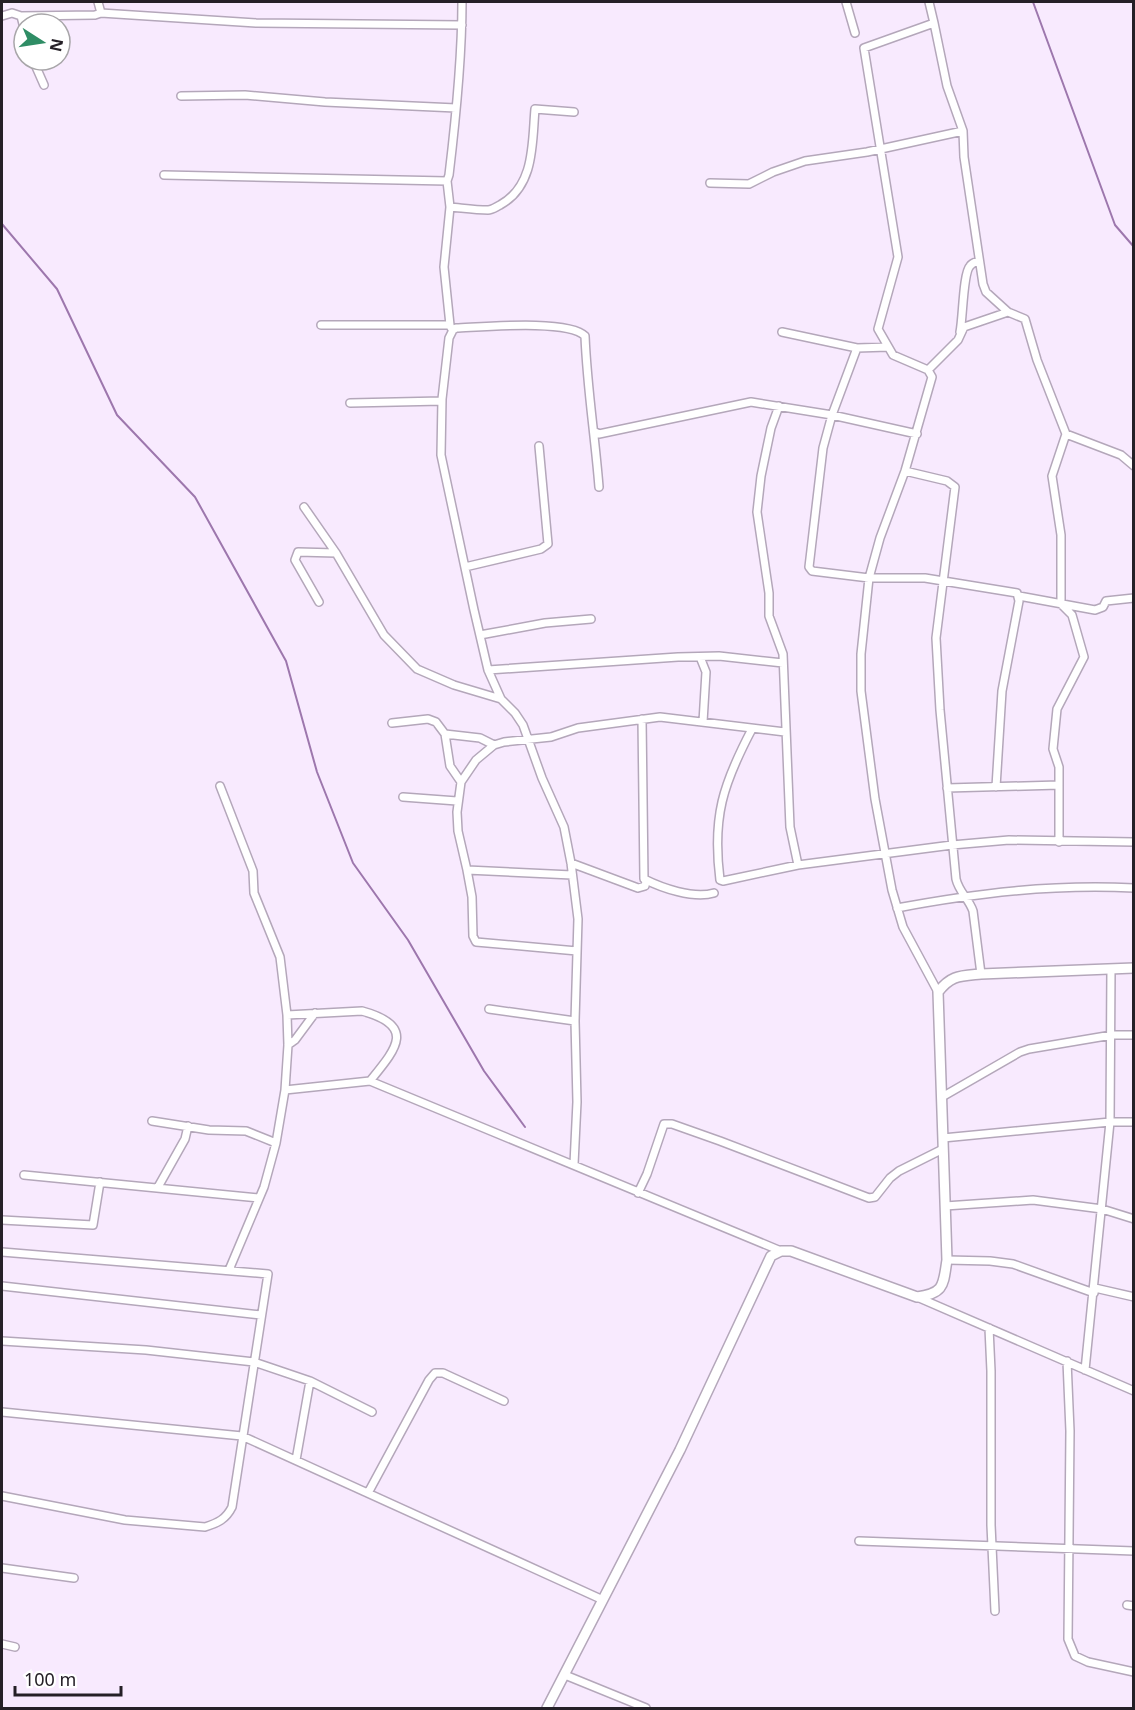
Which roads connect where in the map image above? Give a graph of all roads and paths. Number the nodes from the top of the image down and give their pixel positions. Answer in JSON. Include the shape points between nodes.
{"nodes":[{"id":1,"x":98,"y":2,"type":"edge"},
{"id":2,"x":462,"y":2,"type":"edge"},
{"id":3,"x":846,"y":2,"type":"edge"},
{"id":4,"x":928,"y":2,"type":"edge"},
{"id":5,"x":101,"y":13,"type":"junction"},
{"id":6,"x":72,"y":15,"type":"edge"},
{"id":7,"x":934,"y":23,"type":"junction"},
{"id":8,"x":462,"y":25,"type":"junction"},
{"id":9,"x":855,"y":33,"type":"dead end"},
{"id":10,"x":38,"y":72,"type":"edge"},
{"id":11,"x":44,"y":85,"type":"dead end"},
{"id":12,"x":181,"y":96,"type":"dead end"},
{"id":13,"x":456,"y":108,"type":"junction"},
{"id":14,"x":574,"y":112,"type":"dead end"},
{"id":15,"x":963,"y":131,"type":"junction"},
{"id":16,"x":879,"y":149,"type":"junction"},
{"id":17,"x":164,"y":175,"type":"dead end"},
{"id":18,"x":447,"y":180,"type":"junction"},
{"id":19,"x":710,"y":183,"type":"dead end"},
{"id":20,"x":450,"y":207,"type":"junction"},
{"id":21,"x":978,"y":261,"type":"junction"},
{"id":22,"x":1008,"y":312,"type":"junction"},
{"id":23,"x":321,"y":325,"type":"dead end"},
{"id":24,"x":451,"y":327,"type":"junction"},
{"id":25,"x":782,"y":332,"type":"dead end"},
{"id":26,"x":958,"y":340,"type":"junction"},
{"id":27,"x":888,"y":347,"type":"junction"},
{"id":28,"x":857,"y":348,"type":"junction"},
{"id":29,"x":928,"y":370,"type":"junction"},
{"id":30,"x":442,"y":401,"type":"junction"},
{"id":31,"x":350,"y":403,"type":"dead end"},
{"id":32,"x":779,"y":406,"type":"junction"},
{"id":33,"x":832,"y":415,"type":"junction"},
{"id":34,"x":595,"y":432,"type":"junction"},
{"id":35,"x":916,"y":434,"type":"junction"},
{"id":36,"x":1066,"y":434,"type":"junction"},
{"id":37,"x":539,"y":446,"type":"dead end"},
{"id":38,"x":1134,"y":466,"type":"edge"},
{"id":39,"x":905,"y":471,"type":"junction"},
{"id":40,"x":599,"y":487,"type":"dead end"},
{"id":41,"x":304,"y":507,"type":"dead end"},
{"id":42,"x":336,"y":553,"type":"junction"},
{"id":43,"x":465,"y":567,"type":"junction"},
{"id":44,"x":869,"y":578,"type":"junction"},
{"id":45,"x":942,"y":580,"type":"junction"},
{"id":46,"x":1019,"y":596,"type":"junction"},
{"id":47,"x":1134,"y":598,"type":"edge"},
{"id":48,"x":319,"y":602,"type":"dead end"},
{"id":49,"x":1061,"y":604,"type":"junction"},
{"id":50,"x":591,"y":619,"type":"dead end"},
{"id":51,"x":480,"y":635,"type":"junction"},
{"id":52,"x":700,"y":657,"type":"junction"},
{"id":53,"x":783,"y":663,"type":"junction"},
{"id":54,"x":489,"y":670,"type":"junction"},
{"id":55,"x":501,"y":699,"type":"junction"},
{"id":56,"x":642,"y":719,"type":"junction"},
{"id":57,"x":703,"y":722,"type":"junction"},
{"id":58,"x":392,"y":723,"type":"dead end"},
{"id":59,"x":752,"y":729,"type":"junction"},
{"id":60,"x":785,"y":732,"type":"junction"},
{"id":61,"x":444,"y":734,"type":"junction"},
{"id":62,"x":528,"y":739,"type":"junction"},
{"id":63,"x":495,"y":745,"type":"junction"},
{"id":64,"x":461,"y":782,"type":"junction"},
{"id":65,"x":1059,"y":785,"type":"junction"},
{"id":66,"x":220,"y":786,"type":"dead end"},
{"id":67,"x":996,"y":787,"type":"junction"},
{"id":68,"x":947,"y":788,"type":"junction"},
{"id":69,"x":403,"y":797,"type":"dead end"},
{"id":70,"x":458,"y":801,"type":"junction"},
{"id":71,"x":1059,"y":842,"type":"junction"},
{"id":72,"x":1134,"y":842,"type":"edge"},
{"id":73,"x":952,"y":845,"type":"junction"},
{"id":74,"x":886,"y":855,"type":"junction"},
{"id":75,"x":571,"y":863,"type":"junction"},
{"id":76,"x":798,"y":865,"type":"junction"},
{"id":77,"x":467,"y":870,"type":"junction"},
{"id":78,"x":572,"y":875,"type":"junction"},
{"id":79,"x":646,"y":880,"type":"junction"},
{"id":80,"x":1134,"y":888,"type":"edge"},
{"id":81,"x":714,"y":892,"type":"dead end"},
{"id":82,"x":964,"y":895,"type":"junction"},
{"id":83,"x":897,"y":908,"type":"junction"},
{"id":84,"x":577,"y":951,"type":"junction"},
{"id":85,"x":1134,"y":968,"type":"edge"},
{"id":86,"x":1111,"y":969,"type":"junction"},
{"id":87,"x":981,"y":974,"type":"junction"},
{"id":88,"x":938,"y":992,"type":"junction"},
{"id":89,"x":489,"y":1009,"type":"dead end"},
{"id":90,"x":315,"y":1013,"type":"junction"},
{"id":91,"x":287,"y":1015,"type":"junction"},
{"id":92,"x":575,"y":1021,"type":"junction"},
{"id":93,"x":1112,"y":1035,"type":"junction"},
{"id":94,"x":1134,"y":1035,"type":"edge"},
{"id":95,"x":288,"y":1045,"type":"junction"},
{"id":96,"x":370,"y":1081,"type":"junction"},
{"id":97,"x":285,"y":1090,"type":"junction"},
{"id":98,"x":942,"y":1097,"type":"junction"},
{"id":99,"x":152,"y":1121,"type":"dead end"},
{"id":100,"x":1110,"y":1122,"type":"junction"},
{"id":101,"x":1134,"y":1122,"type":"edge"},
{"id":102,"x":189,"y":1126,"type":"junction"},
{"id":103,"x":943,"y":1138,"type":"junction"},
{"id":104,"x":276,"y":1143,"type":"junction"},
{"id":105,"x":943,"y":1149,"type":"junction"},
{"id":106,"x":574,"y":1164,"type":"junction"},
{"id":107,"x":24,"y":1175,"type":"dead end"},
{"id":108,"x":100,"y":1182,"type":"junction"},
{"id":109,"x":158,"y":1187,"type":"junction"},
{"id":110,"x":638,"y":1193,"type":"junction"},
{"id":111,"x":258,"y":1198,"type":"junction"},
{"id":112,"x":945,"y":1206,"type":"junction"},
{"id":113,"x":1102,"y":1209,"type":"junction"},
{"id":114,"x":1134,"y":1219,"type":"edge"},
{"id":115,"x":2,"y":1220,"type":"edge"},
{"id":116,"x":781,"y":1251,"type":"junction"},
{"id":117,"x":2,"y":1252,"type":"edge"},
{"id":118,"x":947,"y":1260,"type":"junction"},
{"id":119,"x":229,"y":1270,"type":"junction"},
{"id":120,"x":2,"y":1286,"type":"edge"},
{"id":121,"x":1094,"y":1290,"type":"junction"},
{"id":122,"x":1134,"y":1297,"type":"edge"},
{"id":123,"x":917,"y":1298,"type":"junction"},
{"id":124,"x":261,"y":1315,"type":"junction"},
{"id":125,"x":989,"y":1328,"type":"junction"},
{"id":126,"x":2,"y":1341,"type":"edge"},
{"id":127,"x":1067,"y":1361,"type":"junction"},
{"id":128,"x":254,"y":1362,"type":"junction"},
{"id":129,"x":1085,"y":1370,"type":"junction"},
{"id":130,"x":309,"y":1381,"type":"junction"},
{"id":131,"x":1134,"y":1391,"type":"edge"},
{"id":132,"x":504,"y":1401,"type":"dead end"},
{"id":133,"x":2,"y":1412,"type":"edge"},
{"id":134,"x":372,"y":1412,"type":"dead end"},
{"id":135,"x":242,"y":1436,"type":"junction"},
{"id":136,"x":296,"y":1460,"type":"junction"},
{"id":137,"x":368,"y":1493,"type":"junction"},
{"id":138,"x":2,"y":1496,"type":"edge"},
{"id":139,"x":859,"y":1541,"type":"dead end"},
{"id":140,"x":992,"y":1547,"type":"junction"},
{"id":141,"x":1069,"y":1549,"type":"junction"},
{"id":142,"x":1134,"y":1551,"type":"edge"},
{"id":143,"x":2,"y":1568,"type":"edge"},
{"id":144,"x":74,"y":1578,"type":"dead end"},
{"id":145,"x":603,"y":1600,"type":"junction"},
{"id":146,"x":995,"y":1611,"type":"dead end"},
{"id":147,"x":2,"y":1644,"type":"edge"},
{"id":148,"x":15,"y":1647,"type":"dead end"},
{"id":149,"x":1134,"y":1672,"type":"edge"},
{"id":150,"x":565,"y":1675,"type":"junction"},
{"id":151,"x":548,"y":1708,"type":"edge"},
{"id":152,"x":646,"y":1708,"type":"edge"}],
"edges":[{"from":1,"to":5,"type":"street"},
{"from":2,"to":8,"type":"street"},
{"from":3,"to":9,"type":"street"},
{"from":4,"to":7,"type":"street"},
{"from":5,"to":6,"type":"street"},
{"from":5,"to":8,"type":"street","via":[[256,23]]},
{"from":7,"to":15,"type":"street","via":[[946,86]]},
{"from":7,"to":16,"type":"street","via":[[864,48]]},
{"from":8,"to":13,"type":"street"},
{"from":10,"to":11,"type":"street"},
{"from":12,"to":13,"type":"street","via":[[244,95]]},
{"from":13,"to":18,"type":"street"},
{"from":14,"to":20,"type":"street","via":[[535,109],[527,174],[512,199],[490,210]]},
{"from":15,"to":16,"type":"street"},
{"from":15,"to":21,"type":"street"},
{"from":16,"to":19,"type":"street","via":[[806,161],[749,184]]},
{"from":16,"to":27,"type":"street","via":[[898,257],[878,329]]},
{"from":17,"to":18,"type":"street"},
{"from":18,"to":20,"type":"street"},
{"from":20,"to":24,"type":"street","via":[[444,267]]},
{"from":21,"to":22,"type":"street","via":[[986,292]]},
{"from":21,"to":26,"type":"street","via":[[969,266],[965,276]]},
{"from":22,"to":26,"type":"street","via":[[964,327]]},
{"from":22,"to":36,"type":"street","via":[[1025,319]]},
{"from":23,"to":24,"type":"street"},
{"from":24,"to":30,"type":"street"},
{"from":24,"to":34,"type":"street","via":[[553,325],[580,331],[585,336]]},
{"from":25,"to":28,"type":"street"},
{"from":26,"to":29,"type":"street"},
{"from":27,"to":28,"type":"street"},
{"from":27,"to":29,"type":"street","via":[[893,355]]},
{"from":28,"to":33,"type":"street"},
{"from":29,"to":35,"type":"street","via":[[931,386]]},
{"from":30,"to":31,"type":"street"},
{"from":30,"to":43,"type":"street","via":[[441,455]]},
{"from":32,"to":33,"type":"street"},
{"from":32,"to":34,"type":"street","via":[[752,402]]},
{"from":32,"to":53,"type":"street","via":[[761,476],[757,512],[769,616]]},
{"from":33,"to":35,"type":"street"},
{"from":33,"to":44,"type":"street","via":[[819,470],[809,567],[812,571]]},
{"from":34,"to":40,"type":"street"},
{"from":35,"to":39,"type":"street"},
{"from":36,"to":38,"type":"street","via":[[1121,454]]},
{"from":36,"to":49,"type":"street","via":[[1052,476],[1061,534]]},
{"from":37,"to":43,"type":"street","via":[[548,544]]},
{"from":39,"to":44,"type":"street"},
{"from":39,"to":45,"type":"street","via":[[948,480],[955,487]]},
{"from":41,"to":42,"type":"street"},
{"from":42,"to":48,"type":"street","via":[[296,554],[295,560]]},
{"from":42,"to":55,"type":"street","via":[[384,635],[417,669]]},
{"from":43,"to":51,"type":"street"},
{"from":44,"to":45,"type":"street"},
{"from":44,"to":74,"type":"street","via":[[861,691]]},
{"from":45,"to":46,"type":"street"},
{"from":45,"to":68,"type":"street","via":[[936,638]]},
{"from":46,"to":49,"type":"street"},
{"from":46,"to":67,"type":"street","via":[[1002,691]]},
{"from":47,"to":49,"type":"street","via":[[1106,601],[1095,610]]},
{"from":49,"to":65,"type":"street","via":[[1072,615],[1084,657],[1057,709],[1053,749]]},
{"from":50,"to":51,"type":"street"},
{"from":51,"to":54,"type":"street"},
{"from":52,"to":53,"type":"street"},
{"from":52,"to":54,"type":"street"},
{"from":52,"to":57,"type":"street","via":[[706,672]]},
{"from":53,"to":60,"type":"street"},
{"from":54,"to":55,"type":"street"},
{"from":55,"to":62,"type":"street","via":[[515,713]]},
{"from":56,"to":57,"type":"street"},
{"from":56,"to":62,"type":"street"},
{"from":56,"to":79,"type":"street"},
{"from":57,"to":59,"type":"street"},
{"from":58,"to":61,"type":"street","via":[[428,720],[439,724]]},
{"from":59,"to":60,"type":"street"},
{"from":59,"to":76,"type":"street","via":[[732,768],[718,817],[716,850],[720,880]]},
{"from":60,"to":76,"type":"street","via":[[790,827]]},
{"from":61,"to":63,"type":"street","via":[[480,738]]},
{"from":61,"to":64,"type":"street","via":[[450,766]]},
{"from":62,"to":63,"type":"street"},
{"from":62,"to":75,"type":"street","via":[[564,827]]},
{"from":63,"to":64,"type":"street","via":[[476,760]]},
{"from":64,"to":70,"type":"street"},
{"from":65,"to":67,"type":"street"},
{"from":65,"to":71,"type":"street"},
{"from":66,"to":91,"type":"street","via":[[253,871],[254,893],[280,957]]},
{"from":67,"to":68,"type":"street"},
{"from":68,"to":73,"type":"street"},
{"from":69,"to":70,"type":"street"},
{"from":70,"to":77,"type":"street","via":[[458,831]]},
{"from":71,"to":72,"type":"street"},
{"from":71,"to":73,"type":"street","via":[[1009,840]]},
{"from":73,"to":74,"type":"street"},
{"from":73,"to":82,"type":"street","via":[[958,889]]},
{"from":74,"to":76,"type":"street"},
{"from":74,"to":83,"type":"street"},
{"from":75,"to":78,"type":"street"},
{"from":75,"to":79,"type":"street","via":[[638,888],[645,886]]},
{"from":77,"to":78,"type":"street"},
{"from":77,"to":84,"type":"street","via":[[476,942]]},
{"from":78,"to":84,"type":"street","via":[[578,919]]},
{"from":79,"to":81,"type":"street","via":[[678,891]]},
{"from":80,"to":82,"type":"street","via":[[1010,890]]},
{"from":82,"to":83,"type":"street"},
{"from":82,"to":87,"type":"street","via":[[973,911]]},
{"from":83,"to":88,"type":"street"},
{"from":84,"to":92,"type":"street"},
{"from":85,"to":86,"type":"street"},
{"from":86,"to":87,"type":"street"},
{"from":86,"to":93,"type":"street"},
{"from":87,"to":88,"type":"street","via":[[957,976]]},
{"from":88,"to":98,"type":"street"},
{"from":89,"to":92,"type":"street"},
{"from":90,"to":91,"type":"street"},
{"from":90,"to":95,"type":"street"},
{"from":90,"to":96,"type":"street","via":[[362,1011],[395,1027],[393,1050]]},
{"from":91,"to":95,"type":"street"},
{"from":92,"to":106,"type":"street","via":[[578,1102]]},
{"from":93,"to":94,"type":"street"},
{"from":93,"to":98,"type":"street","via":[[1029,1048]]},
{"from":93,"to":100,"type":"street"},
{"from":95,"to":97,"type":"street"},
{"from":96,"to":97,"type":"street"},
{"from":96,"to":106,"type":"street"},
{"from":97,"to":104,"type":"street"},
{"from":98,"to":103,"type":"street"},
{"from":99,"to":102,"type":"street"},
{"from":100,"to":101,"type":"street"},
{"from":100,"to":103,"type":"street"},
{"from":100,"to":113,"type":"street"},
{"from":102,"to":104,"type":"street","via":[[246,1131]]},
{"from":102,"to":109,"type":"street"},
{"from":103,"to":105,"type":"street"},
{"from":104,"to":111,"type":"street"},
{"from":105,"to":110,"type":"street","via":[[899,1171],[869,1198],[720,1140],[664,1124]]},
{"from":105,"to":112,"type":"street"},
{"from":106,"to":110,"type":"street"},
{"from":107,"to":108,"type":"street"},
{"from":108,"to":109,"type":"street"},
{"from":108,"to":115,"type":"street","via":[[93,1225]]},
{"from":109,"to":111,"type":"street"},
{"from":110,"to":116,"type":"street"},
{"from":111,"to":119,"type":"street"},
{"from":112,"to":113,"type":"street","via":[[1033,1200]]},
{"from":112,"to":118,"type":"street"},
{"from":113,"to":114,"type":"street"},
{"from":113,"to":121,"type":"street"},
{"from":116,"to":123,"type":"street","via":[[791,1251]]},
{"from":116,"to":145,"type":"street","via":[[771,1256],[680,1450]]},
{"from":117,"to":119,"type":"street"},
{"from":118,"to":121,"type":"street","via":[[1013,1264]]},
{"from":118,"to":123,"type":"street","via":[[943,1284],[933,1295]]},
{"from":119,"to":124,"type":"street","via":[[268,1274]]},
{"from":120,"to":124,"type":"street"},
{"from":121,"to":122,"type":"street"},
{"from":121,"to":129,"type":"street"},
{"from":123,"to":125,"type":"street"},
{"from":124,"to":128,"type":"street"},
{"from":125,"to":127,"type":"street"},
{"from":125,"to":140,"type":"street"},
{"from":126,"to":128,"type":"street"},
{"from":127,"to":129,"type":"street"},
{"from":127,"to":141,"type":"street"},
{"from":128,"to":130,"type":"street"},
{"from":128,"to":135,"type":"street"},
{"from":129,"to":131,"type":"street"},
{"from":130,"to":134,"type":"street"},
{"from":130,"to":136,"type":"street"},
{"from":132,"to":137,"type":"street","via":[[443,1373],[435,1373]]},
{"from":133,"to":135,"type":"street"},
{"from":135,"to":136,"type":"street"},
{"from":135,"to":138,"type":"street","via":[[232,1507],[217,1524],[205,1527],[125,1520]]},
{"from":136,"to":137,"type":"street"},
{"from":137,"to":145,"type":"street"},
{"from":139,"to":140,"type":"street"},
{"from":140,"to":141,"type":"street"},
{"from":140,"to":146,"type":"street"},
{"from":141,"to":142,"type":"street"},
{"from":141,"to":149,"type":"street","via":[[1068,1639],[1075,1656]]},
{"from":143,"to":144,"type":"street"},
{"from":145,"to":150,"type":"street"},
{"from":147,"to":148,"type":"street"},
{"from":150,"to":151,"type":"street"},
{"from":150,"to":152,"type":"street"}]}
